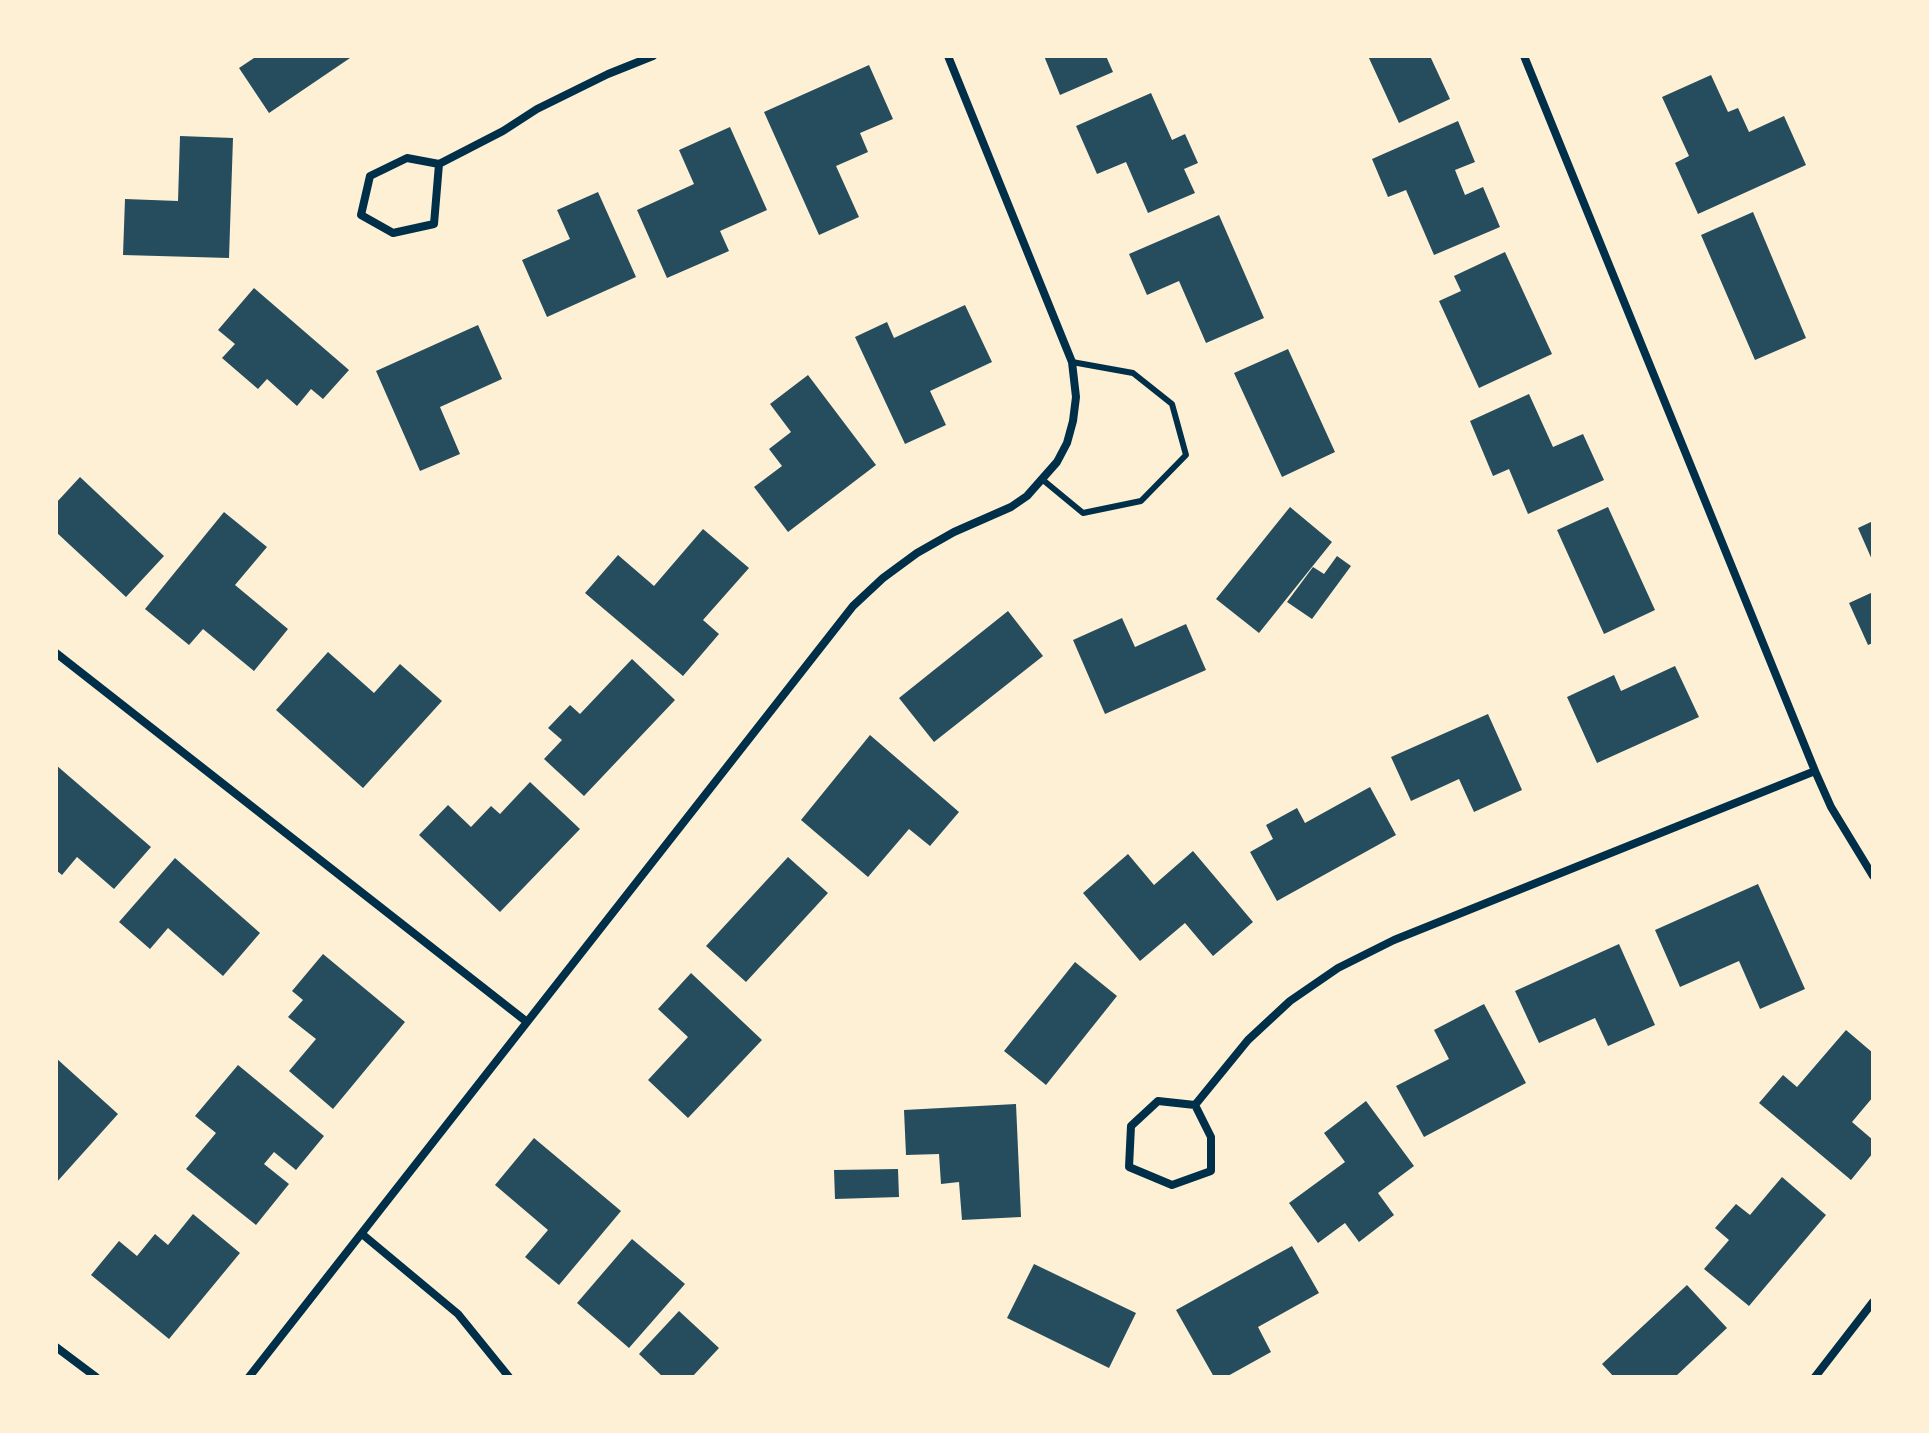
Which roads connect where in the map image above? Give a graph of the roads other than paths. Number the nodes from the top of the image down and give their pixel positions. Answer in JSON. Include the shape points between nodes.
{"nodes":[{"id":1,"x":653,"y":56,"type":"edge"},
{"id":2,"x":948,"y":56,"type":"edge"},
{"id":3,"x":1524,"y":56,"type":"edge"},
{"id":4,"x":439,"y":164,"type":"junction"},
{"id":5,"x":1072,"y":362,"type":"junction"},
{"id":6,"x":1043,"y":480,"type":"junction"},
{"id":7,"x":56,"y":653,"type":"edge"},
{"id":8,"x":1815,"y":771,"type":"junction"},
{"id":9,"x":1873,"y":876,"type":"edge"},
{"id":10,"x":527,"y":1022,"type":"junction"},
{"id":11,"x":1195,"y":1105,"type":"junction"},
{"id":12,"x":362,"y":1234,"type":"junction"},
{"id":13,"x":1873,"y":1302,"type":"edge"},
{"id":14,"x":56,"y":1347,"type":"edge"},
{"id":15,"x":96,"y":1377,"type":"edge"},
{"id":16,"x":249,"y":1377,"type":"edge"},
{"id":17,"x":509,"y":1377,"type":"edge"},
{"id":18,"x":1815,"y":1377,"type":"edge"}],
"edges":[{"from":1,"to":4,"type":"street","via":[[551,102]]},
{"from":2,"to":5,"type":"street"},
{"from":3,"to":8,"type":"street"},
{"from":4,"to":4,"type":"street","via":[[434,224],[393,233],[361,215],[370,176],[407,158]]},
{"from":5,"to":6,"type":"street","via":[[1073,421],[1067,443]]},
{"from":5,"to":6,"type":"lane","via":[[1133,373],[1172,404],[1186,455],[1141,501],[1083,513]]},
{"from":6,"to":10,"type":"street","via":[[1011,507],[917,553],[853,606]]},
{"from":7,"to":10,"type":"street"},
{"from":8,"to":9,"type":"street"},
{"from":8,"to":11,"type":"street","via":[[1394,940],[1338,968],[1290,1001],[1248,1040]]},
{"from":10,"to":12,"type":"street"},
{"from":11,"to":11,"type":"street","via":[[1211,1137],[1211,1171],[1172,1185],[1129,1167],[1131,1126],[1158,1101]]},
{"from":12,"to":16,"type":"street"},
{"from":12,"to":17,"type":"street","via":[[458,1314]]},
{"from":13,"to":18,"type":"street"},
{"from":14,"to":15,"type":"street"}]}
